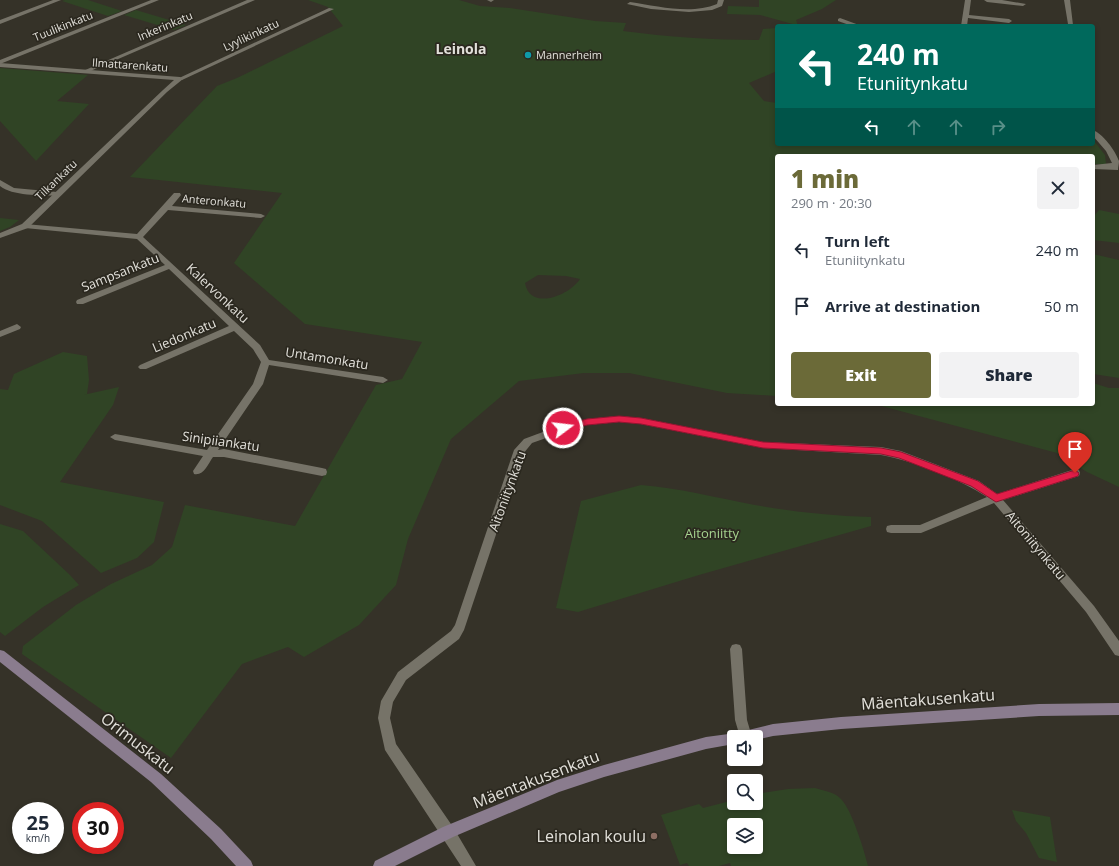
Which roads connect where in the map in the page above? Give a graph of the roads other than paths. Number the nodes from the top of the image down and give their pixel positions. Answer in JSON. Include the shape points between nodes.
{"nodes":[{"id":1,"x":58,"y":0,"type":"edge"},
{"id":2,"x":156,"y":0,"type":"edge"},
{"id":3,"x":252,"y":0,"type":"edge"},
{"id":4,"x":721,"y":0,"type":"edge"},
{"id":5,"x":968,"y":0,"type":"edge"},
{"id":6,"x":987,"y":0,"type":"edge"},
{"id":7,"x":1067,"y":0,"type":"edge"},
{"id":8,"x":630,"y":4,"type":"dead end"},
{"id":9,"x":1023,"y":4,"type":"dead end"},
{"id":10,"x":331,"y":9,"type":"dead end"},
{"id":11,"x":966,"y":16,"type":"junction"},
{"id":12,"x":840,"y":20,"type":"dead end"},
{"id":13,"x":1009,"y":21,"type":"dead end"},
{"id":14,"x":0,"y":22,"type":"edge"},
{"id":15,"x":851,"y":24,"type":"edge"},
{"id":16,"x":964,"y":24,"type":"edge"},
{"id":17,"x":1071,"y":24,"type":"dead end"},
{"id":18,"x":0,"y":63,"type":"edge"},
{"id":19,"x":86,"y":71,"type":"junction"},
{"id":20,"x":180,"y":79,"type":"junction"},
{"id":21,"x":122,"y":132,"type":"joint"},
{"id":22,"x":1095,"y":134,"type":"edge"},
{"id":23,"x":1109,"y":166,"type":"junction"},
{"id":24,"x":1095,"y":167,"type":"edge"},
{"id":25,"x":1119,"y":169,"type":"edge"},
{"id":26,"x":0,"y":182,"type":"edge"},
{"id":27,"x":57,"y":194,"type":"junction"},
{"id":28,"x":177,"y":195,"type":"dead end"},
{"id":29,"x":166,"y":208,"type":"junction"},
{"id":30,"x":261,"y":216,"type":"dead end"},
{"id":31,"x":25,"y":226,"type":"junction"},
{"id":32,"x":0,"y":236,"type":"edge"},
{"id":33,"x":139,"y":237,"type":"junction"},
{"id":34,"x":170,"y":266,"type":"junction"},
{"id":35,"x":80,"y":302,"type":"dead end"},
{"id":36,"x":17,"y":327,"type":"dead end"},
{"id":37,"x":235,"y":327,"type":"junction"},
{"id":38,"x":0,"y":334,"type":"edge"},
{"id":39,"x":266,"y":362,"type":"junction"},
{"id":40,"x":143,"y":367,"type":"dead end"},
{"id":41,"x":383,"y":380,"type":"dead end"},
{"id":42,"x":115,"y":437,"type":"dead end"},
{"id":43,"x":210,"y":454,"type":"junction"},
{"id":44,"x":198,"y":471,"type":"dead end"},
{"id":45,"x":322,"y":472,"type":"dead end"},
{"id":46,"x":1075,"y":473,"type":"dead end"},
{"id":47,"x":996,"y":498,"type":"junction"},
{"id":48,"x":892,"y":529,"type":"dead end"},
{"id":49,"x":736,"y":649,"type":"dead end"},
{"id":50,"x":1119,"y":652,"type":"edge"},
{"id":51,"x":0,"y":656,"type":"edge"},
{"id":52,"x":1119,"y":709,"type":"edge"},
{"id":53,"x":740,"y":730,"type":"edge"},
{"id":54,"x":763,"y":732,"type":"edge"},
{"id":55,"x":727,"y":739,"type":"edge"},
{"id":56,"x":448,"y":832,"type":"junction"},
{"id":57,"x":246,"y":866,"type":"edge"},
{"id":58,"x":380,"y":866,"type":"edge"},
{"id":59,"x":469,"y":866,"type":"edge"}],
"edges":[{"from":1,"to":14,"type":"street"},
{"from":2,"to":18,"type":"street","name":"Tuulikinkatu"},
{"from":3,"to":19,"type":"street","name":"Inkerinkatu"},
{"from":4,"to":8,"type":"street","via":[[716,8],[698,10]]},
{"from":5,"to":11,"type":"street"},
{"from":6,"to":9,"type":"street"},
{"from":7,"to":17,"type":"street"},
{"from":10,"to":20,"type":"street","name":"Lyylikinkatu"},
{"from":11,"to":13,"type":"street"},
{"from":11,"to":16,"type":"street"},
{"from":12,"to":15,"type":"street"},
{"from":18,"to":19,"type":"street","name":"Ilmattarenkatu"},
{"from":19,"to":20,"type":"street","name":"Ilmattarenkatu"},
{"from":20,"to":21,"type":"street","name":"Ilmattarenkatu"},
{"from":21,"to":27,"type":"street","name":"Tilkankatu"},
{"from":22,"to":23,"type":"street","via":[[1113,155],[1116,163]]},
{"from":23,"to":24,"type":"street"},
{"from":23,"to":25,"type":"street"},
{"from":26,"to":27,"type":"street","via":[[14,190]]},
{"from":27,"to":31,"type":"street","name":"Tilkankatu"},
{"from":28,"to":29,"type":"street","name":"Anteronkatu"},
{"from":29,"to":30,"type":"street","name":"Anteronkatu"},
{"from":29,"to":33,"type":"street","name":"Anteronkatu"},
{"from":31,"to":32,"type":"street","name":"Tilkankatu"},
{"from":31,"to":33,"type":"street"},
{"from":33,"to":34,"type":"street","name":"Kalervonkatu"},
{"from":34,"to":35,"type":"street","name":"Sampsankatu"},
{"from":34,"to":37,"type":"street","name":"Kalervonkatu"},
{"from":36,"to":38,"type":"street"},
{"from":37,"to":39,"type":"street","name":"Kalervonkatu","via":[[257,347]]},
{"from":37,"to":40,"type":"street","name":"Liedonkatu"},
{"from":39,"to":41,"type":"street","name":"Untamonkatu"},
{"from":39,"to":43,"type":"street","via":[[258,384]]},
{"from":42,"to":43,"type":"street","name":"Sinipiiankatu"},
{"from":43,"to":44,"type":"street"},
{"from":43,"to":45,"type":"street","name":"Sinipiiankatu","via":[[224,454]]},
{"from":46,"to":47,"type":"street"},
{"from":47,"to":48,"type":"street","via":[[921,529]]},
{"from":47,"to":50,"type":"street","name":"Aitoniitynkatu","via":[[1090,609]]},
{"from":47,"to":56,"type":"street","name":"Aitoniitynkatu","via":[[975,484],[901,455],[881,451],[763,445],[641,421],[619,419],[587,422],[528,441],[518,453],[460,627],[455,635],[402,676],[387,701],[384,718],[390,746]]},
{"from":49,"to":53,"type":"street"},
{"from":51,"to":57,"type":"main road","name":"Orimuskatu","via":[[156,778]]},
{"from":52,"to":54,"type":"main road","name":"Mäentakusenkatu","via":[[1039,710],[849,722]]},
{"from":55,"to":56,"type":"main road","name":"Mäentakusenkatu","via":[[698,745],[564,784]]},
{"from":56,"to":58,"type":"main road","name":"Mäentakusenkatu"},
{"from":56,"to":59,"type":"street","name":"Aitoniitynkatu"}]}
